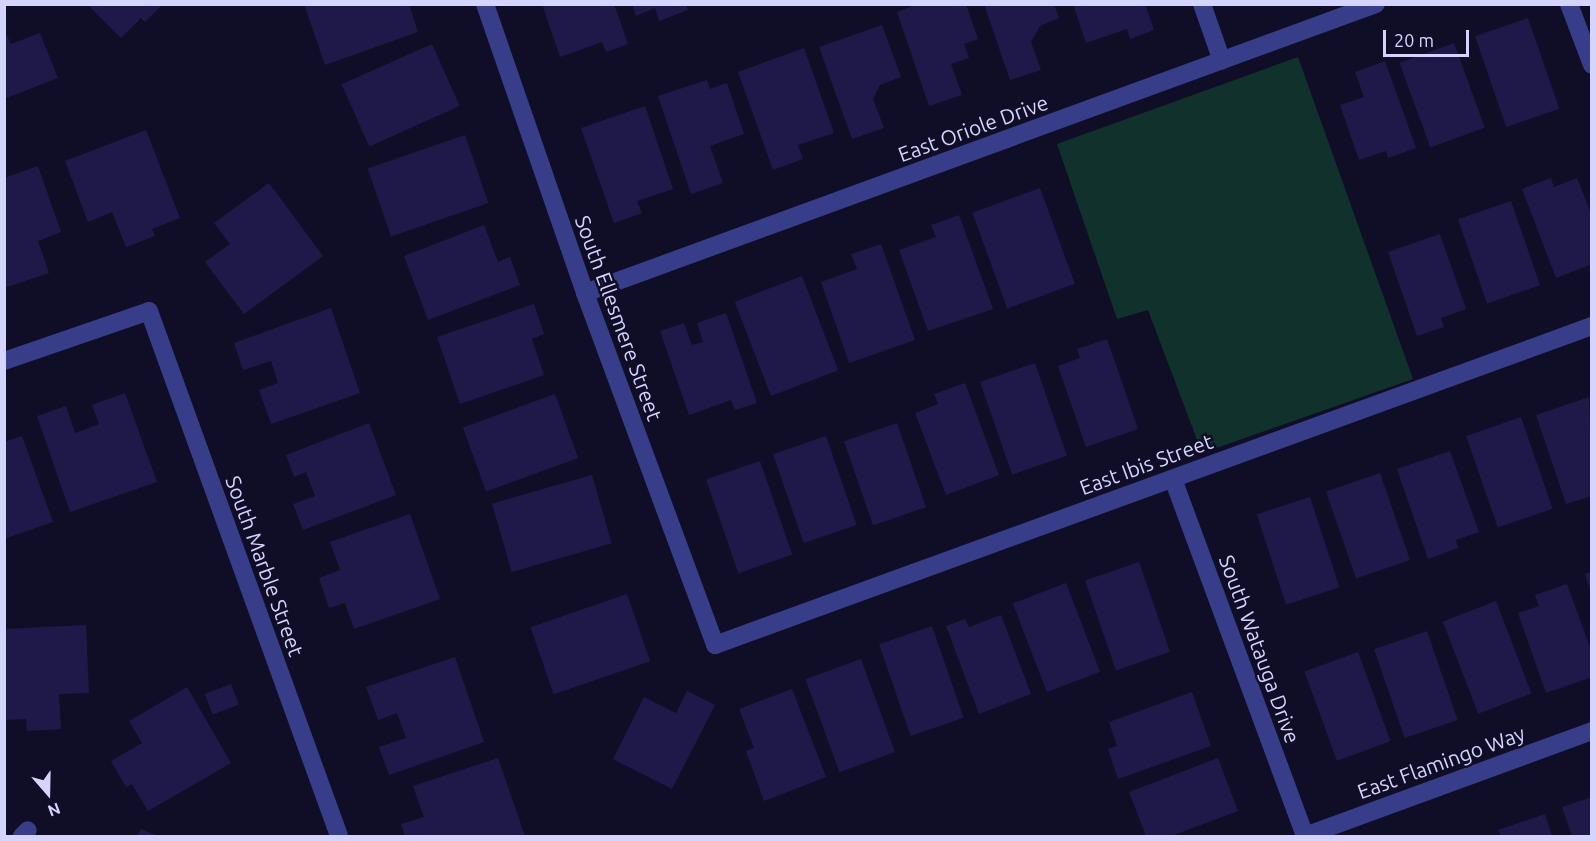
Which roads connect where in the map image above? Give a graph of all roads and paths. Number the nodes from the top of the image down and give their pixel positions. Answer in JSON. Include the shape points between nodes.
{"nodes":[{"id":1,"x":485,"y":4,"type":"edge"},
{"id":2,"x":1202,"y":4,"type":"edge"},
{"id":3,"x":1376,"y":4,"type":"edge"},
{"id":4,"x":1569,"y":4,"type":"edge"},
{"id":5,"x":1222,"y":61,"type":"junction"},
{"id":6,"x":1592,"y":65,"type":"edge"},
{"id":7,"x":585,"y":293,"type":"junction"},
{"id":8,"x":1592,"y":326,"type":"edge"},
{"id":9,"x":4,"y":361,"type":"edge"},
{"id":10,"x":1173,"y":478,"type":"junction"},
{"id":11,"x":715,"y":645,"type":"joint"},
{"id":12,"x":1592,"y":731,"type":"edge"},
{"id":13,"x":1305,"y":836,"type":"edge"},
{"id":14,"x":339,"y":837,"type":"edge"}],
"edges":[{"from":1,"to":7,"type":"street","name":"South Ellesmere Street"},
{"from":2,"to":5,"type":"street"},
{"from":3,"to":5,"type":"street","name":"East Oriole Drive"},
{"from":4,"to":6,"type":"street"},
{"from":5,"to":7,"type":"street","name":"East Oriole Drive"},
{"from":7,"to":11,"type":"street","name":"South Ellesmere Street"},
{"from":8,"to":10,"type":"street","name":"East Ibis Street"},
{"from":9,"to":14,"type":"street","name":"South Marble Street","via":[[149,311]]},
{"from":10,"to":11,"type":"street","name":"East Ibis Street"},
{"from":10,"to":13,"type":"street","name":"South Watauga Drive"},
{"from":12,"to":13,"type":"street","name":"East Flamingo Way"}]}
